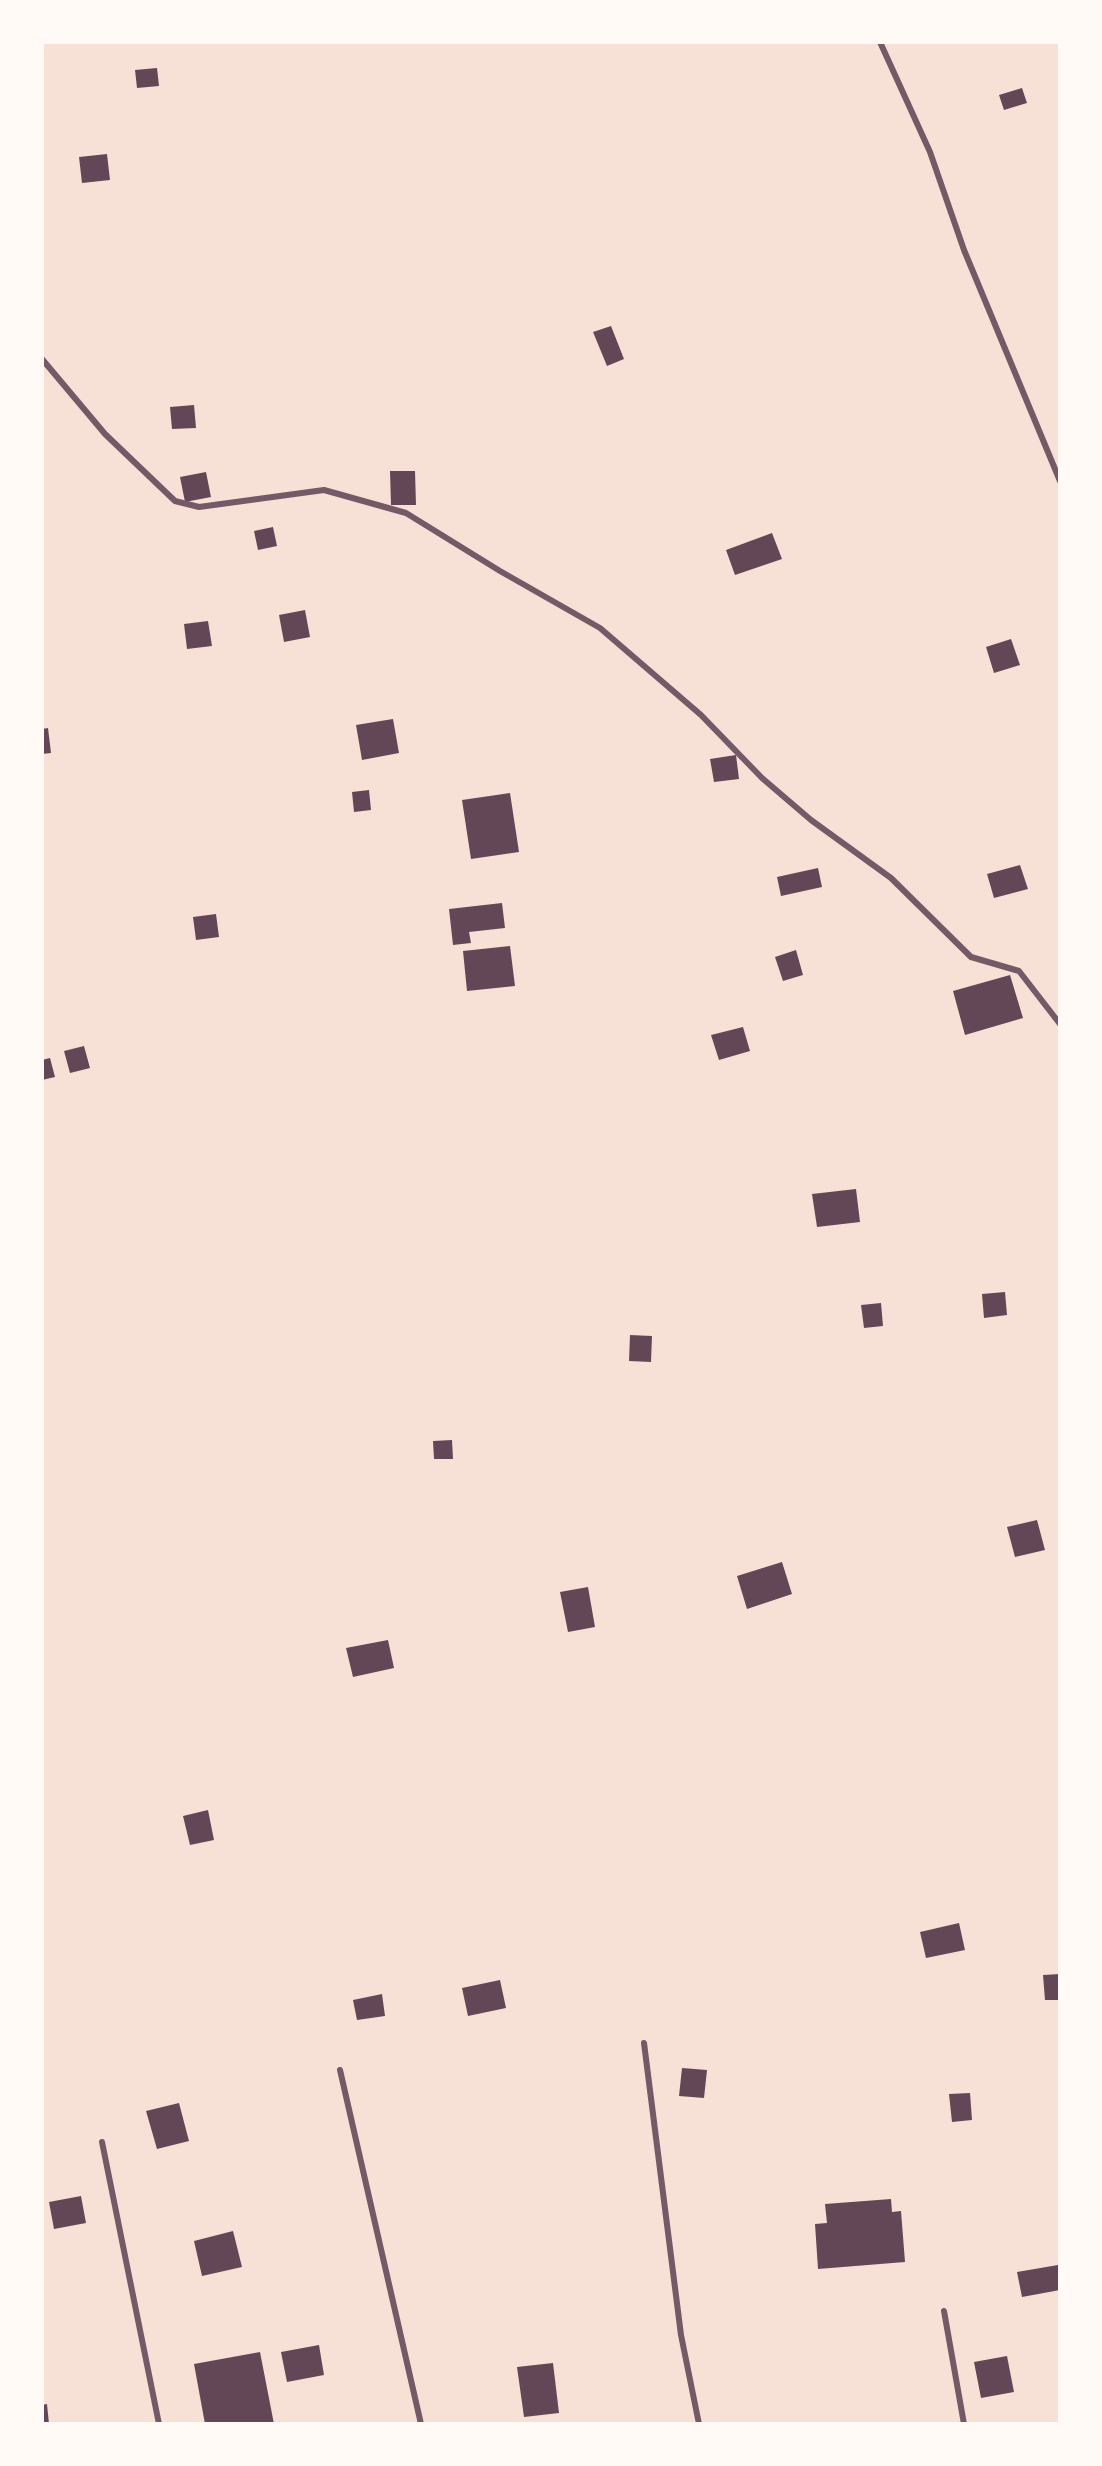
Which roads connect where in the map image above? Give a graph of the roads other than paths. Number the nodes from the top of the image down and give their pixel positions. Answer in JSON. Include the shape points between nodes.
{"nodes":[{"id":1,"x":880,"y":42,"type":"edge"},
{"id":2,"x":42,"y":359,"type":"edge"},
{"id":3,"x":1060,"y":481,"type":"edge"},
{"id":4,"x":1060,"y":1024,"type":"edge"},
{"id":5,"x":644,"y":2043,"type":"dead end"},
{"id":6,"x":340,"y":2070,"type":"dead end"},
{"id":7,"x":102,"y":2142,"type":"dead end"},
{"id":8,"x":944,"y":2311,"type":"dead end"},
{"id":9,"x":159,"y":2424,"type":"edge"},
{"id":10,"x":421,"y":2424,"type":"edge"},
{"id":11,"x":699,"y":2424,"type":"edge"},
{"id":12,"x":964,"y":2424,"type":"edge"}],
"edges":[{"from":1,"to":3,"type":"street","via":[[930,152],[964,250]]},
{"from":2,"to":4,"type":"street","via":[[105,434],[175,501],[199,507],[324,490],[406,513],[600,628],[700,715],[762,778],[811,820],[891,878],[971,957],[1019,971]]},
{"from":5,"to":11,"type":"street","via":[[681,2335]]},
{"from":6,"to":10,"type":"street"},
{"from":7,"to":9,"type":"street"},
{"from":8,"to":12,"type":"street"}]}
